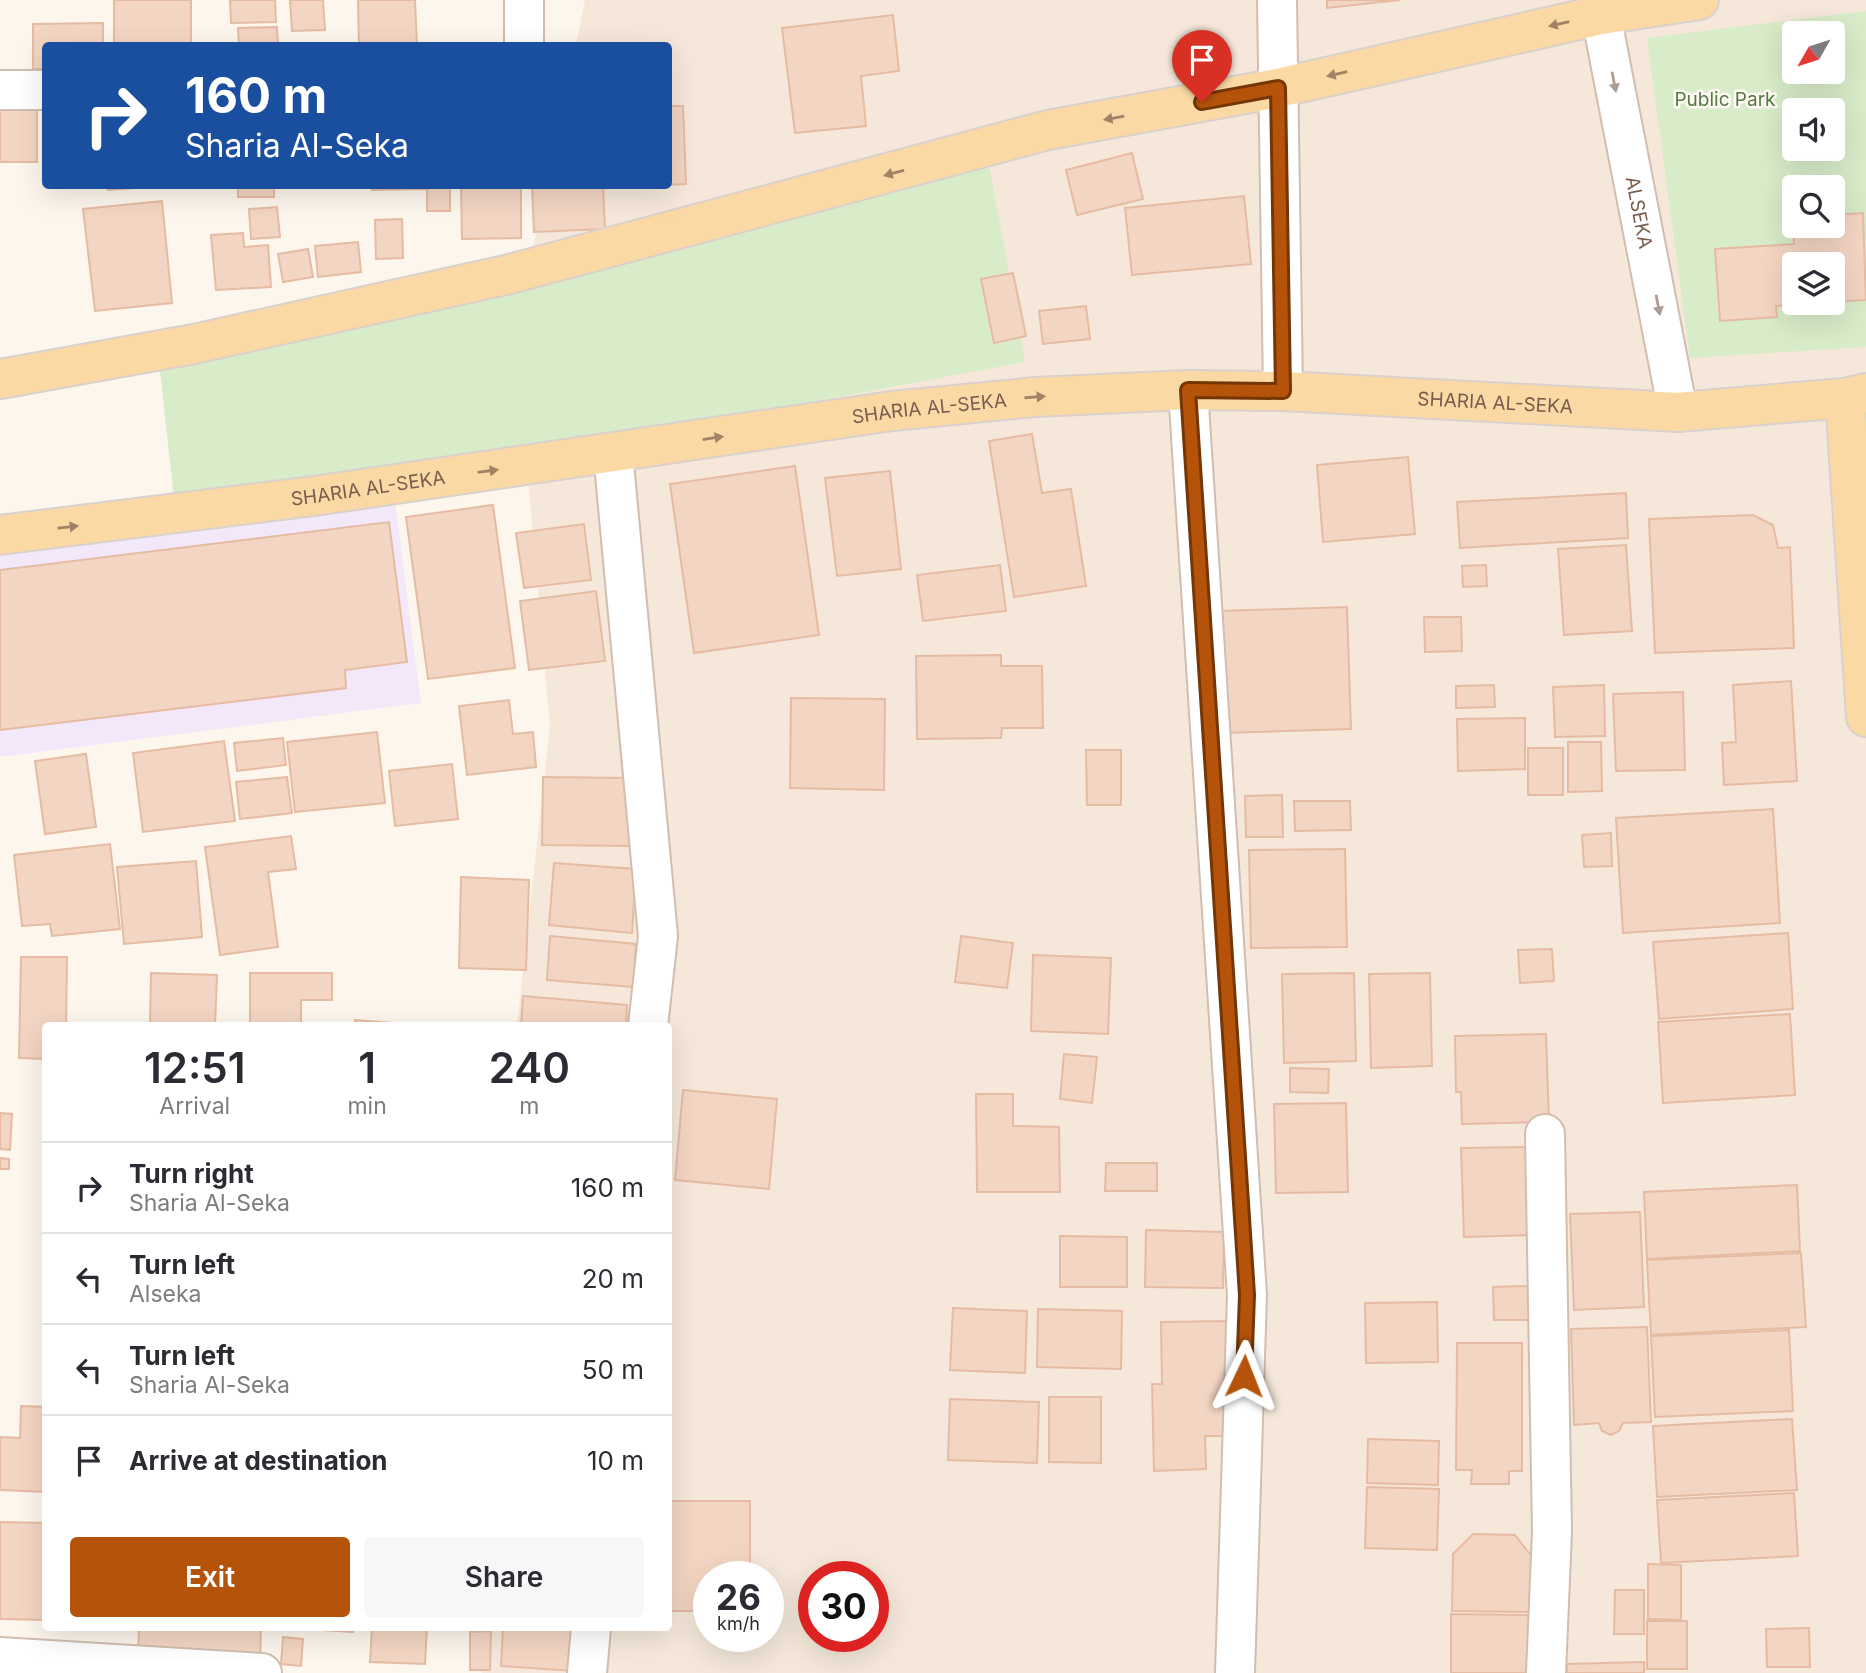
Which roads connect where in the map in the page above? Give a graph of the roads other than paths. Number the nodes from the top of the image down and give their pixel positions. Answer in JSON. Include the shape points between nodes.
{"nodes":[{"id":1,"x":524,"y":0,"type":"edge"},
{"id":2,"x":1277,"y":0,"type":"edge"},
{"id":3,"x":1699,"y":0,"type":"edge"},
{"id":4,"x":1601,"y":15,"type":"junction"},
{"id":5,"x":524,"y":42,"type":"edge"},
{"id":6,"x":1278,"y":88,"type":"junction"},
{"id":7,"x":0,"y":90,"type":"edge"},
{"id":8,"x":42,"y":90,"type":"edge"},
{"id":9,"x":0,"y":379,"type":"edge"},
{"id":10,"x":1188,"y":390,"type":"junction"},
{"id":11,"x":1283,"y":391,"type":"junction"},
{"id":12,"x":1856,"y":396,"type":"edge"},
{"id":13,"x":1678,"y":412,"type":"junction"},
{"id":14,"x":612,"y":453,"type":"junction"},
{"id":15,"x":0,"y":535,"type":"edge"},
{"id":16,"x":1866,"y":717,"type":"edge"},
{"id":17,"x":648,"y":1022,"type":"edge"},
{"id":18,"x":1545,"y":1134,"type":"dead end"},
{"id":19,"x":591,"y":1631,"type":"edge"},
{"id":20,"x":14,"y":1663,"type":"edge"},
{"id":21,"x":262,"y":1673,"type":"edge"},
{"id":22,"x":587,"y":1673,"type":"edge"},
{"id":23,"x":1235,"y":1673,"type":"edge"},
{"id":24,"x":1546,"y":1673,"type":"edge"}],
"edges":[{"from":1,"to":5,"type":"street"},
{"from":2,"to":6,"type":"street"},
{"from":3,"to":4,"type":"main road"},
{"from":4,"to":6,"type":"main road","one_way":true},
{"from":4,"to":13,"type":"street","name":"ALSEKA","one_way":true},
{"from":6,"to":9,"type":"main road","one_way":true,"via":[[1048,130],[510,274],[194,344]]},
{"from":6,"to":11,"type":"street"},
{"from":7,"to":8,"type":"street"},
{"from":10,"to":11,"type":"main road","name":"SHARIA AL-SEKA"},
{"from":14,"to":10,"type":"main road","name":"SHARIA AL-SEKA","one_way":true,"via":[[891,411],[1037,397]]},
{"from":10,"to":23,"type":"street","via":[[1247,1295]]},
{"from":11,"to":13,"type":"main road","name":"SHARIA AL-SEKA"},
{"from":12,"to":13,"type":"main road","name":"SHARIA AL-SEKA"},
{"from":12,"to":16,"type":"main road"},
{"from":15,"to":14,"type":"main road","name":"SHARIA AL-SEKA","one_way":true},
{"from":14,"to":17,"type":"street","via":[[658,936]]},
{"from":18,"to":24,"type":"street","via":[[1552,1532]]},
{"from":19,"to":22,"type":"street"},
{"from":20,"to":21,"type":"street"}]}
